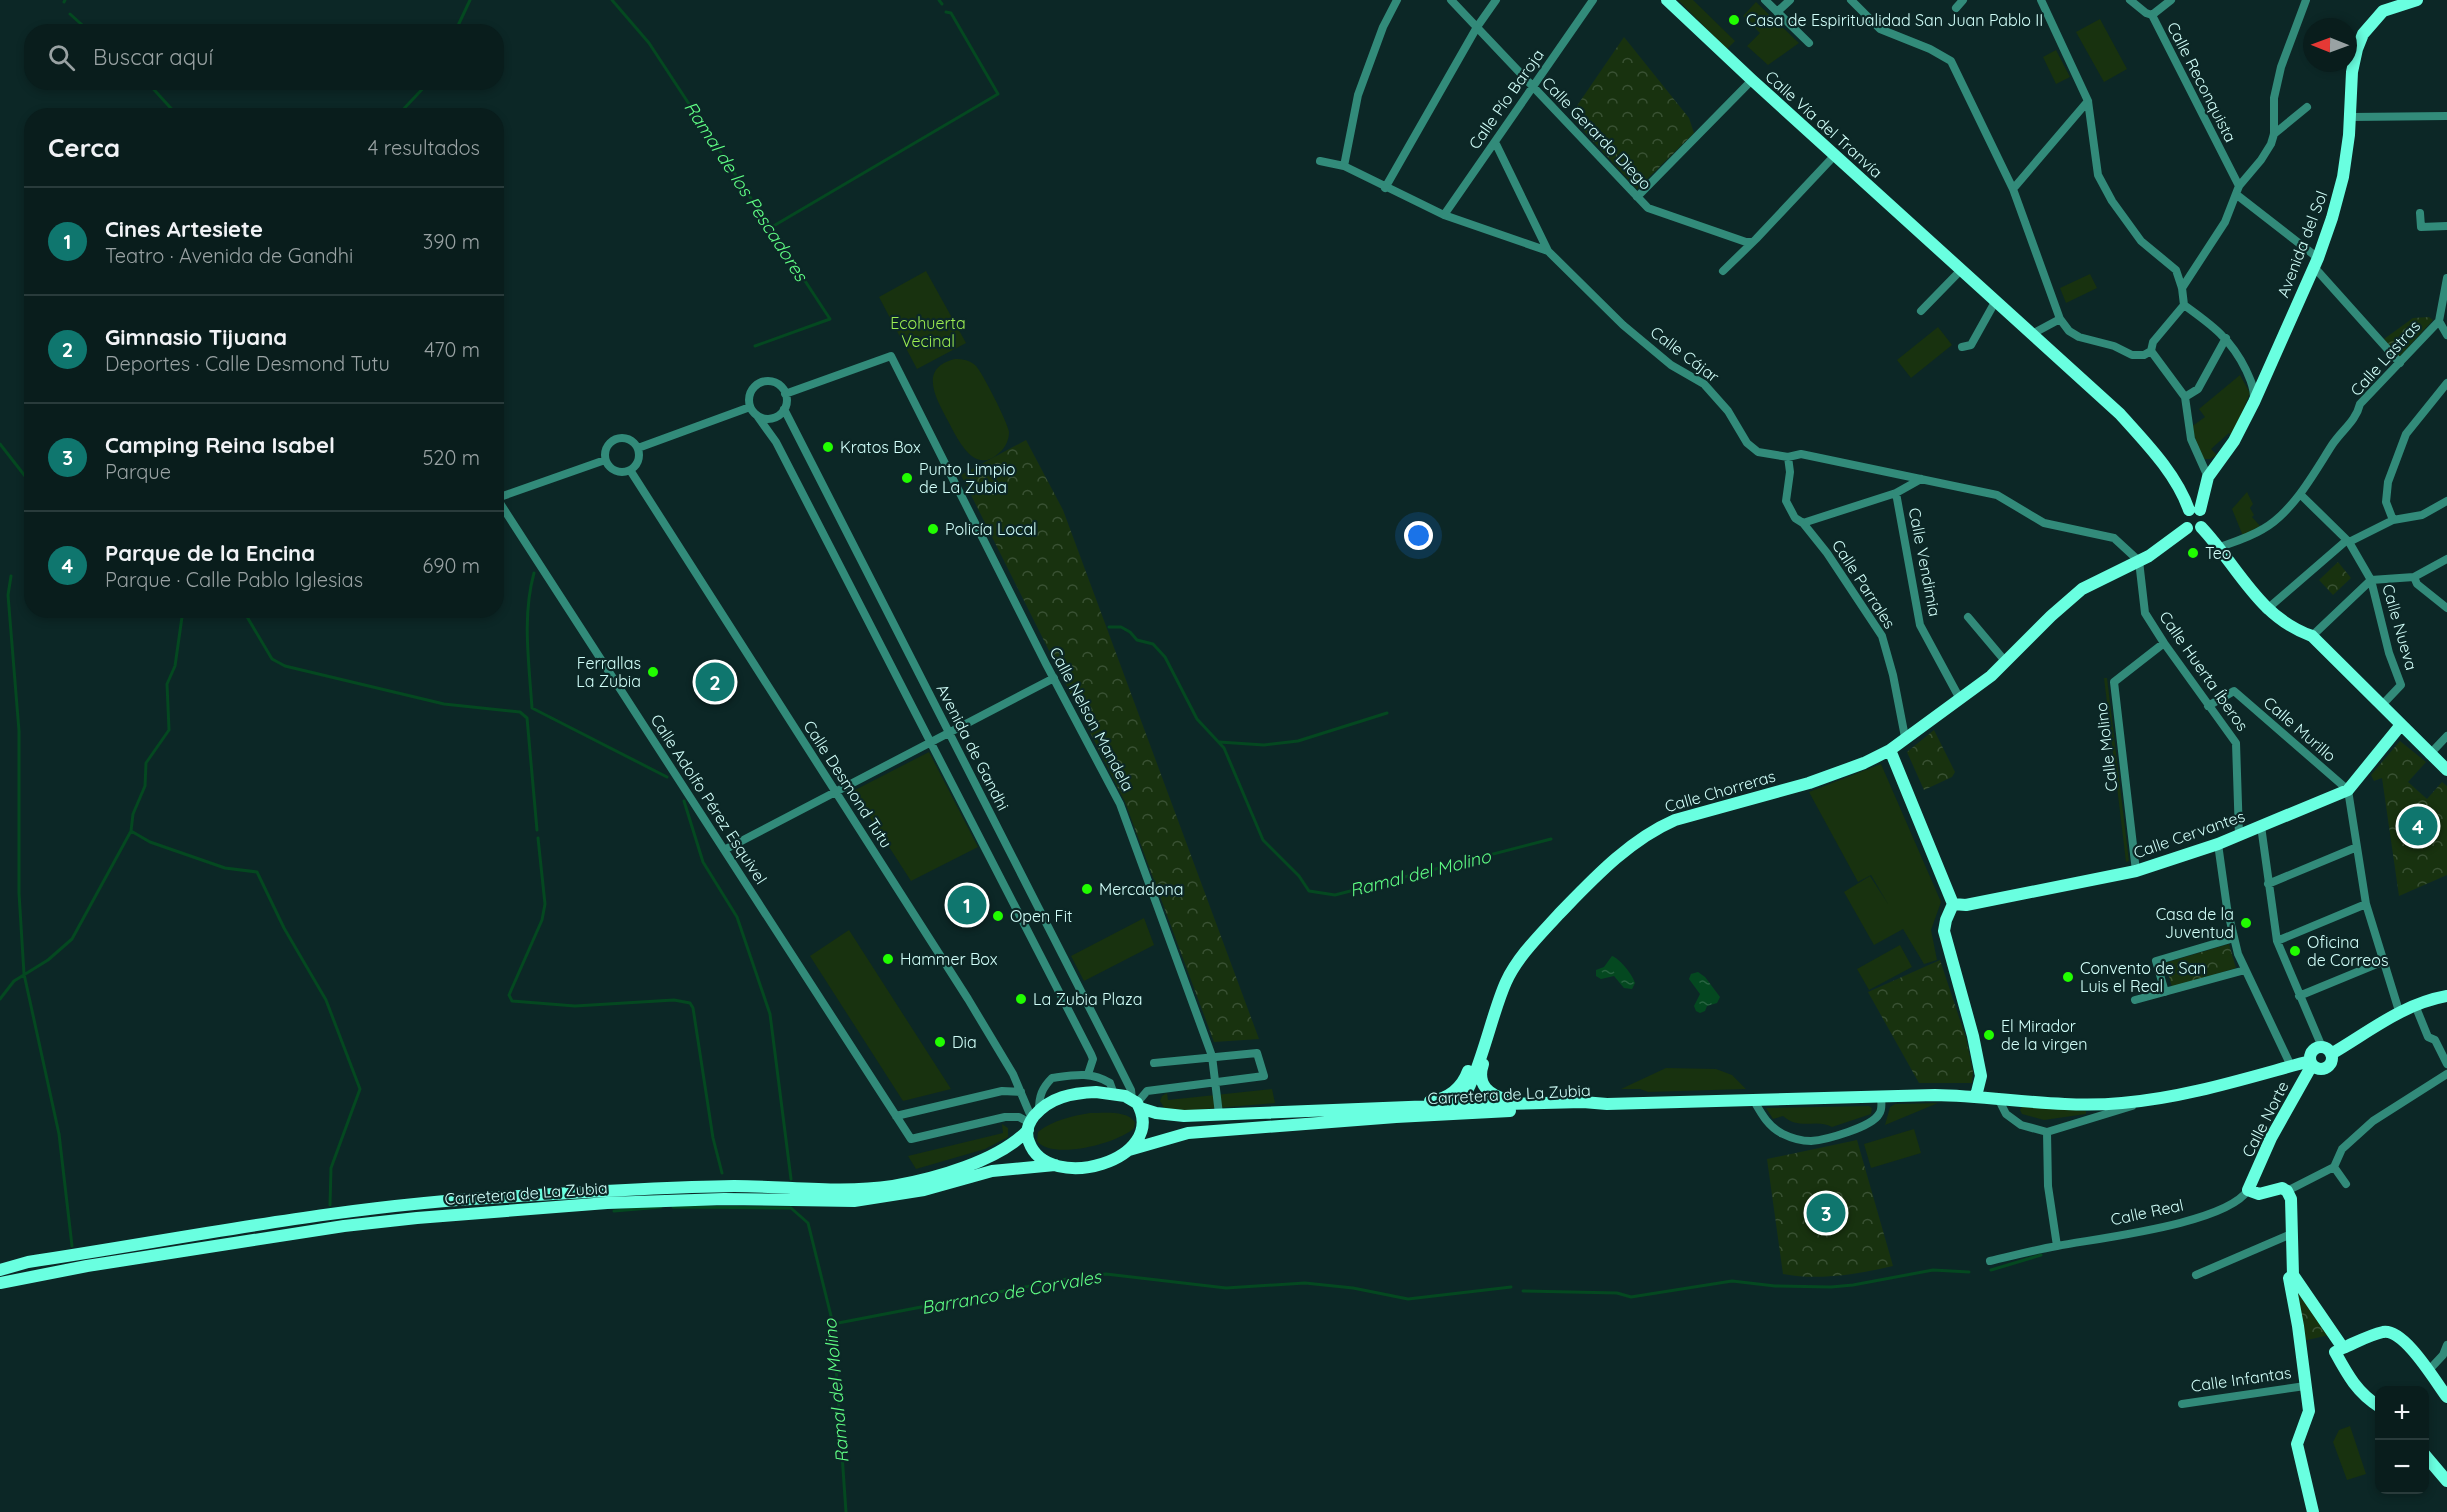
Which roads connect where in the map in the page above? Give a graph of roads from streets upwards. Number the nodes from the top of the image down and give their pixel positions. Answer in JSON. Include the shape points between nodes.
{"nodes":[{"id":1,"x":1391,"y":0,"type":"edge"},
{"id":2,"x":1397,"y":0,"type":"edge"},
{"id":3,"x":1451,"y":0,"type":"edge"},
{"id":4,"x":1496,"y":0,"type":"edge"},
{"id":5,"x":1593,"y":0,"type":"edge"},
{"id":6,"x":1667,"y":0,"type":"edge"},
{"id":7,"x":1765,"y":0,"type":"edge"},
{"id":8,"x":1790,"y":0,"type":"edge"},
{"id":9,"x":1851,"y":0,"type":"edge"},
{"id":10,"x":1963,"y":0,"type":"edge"},
{"id":11,"x":2041,"y":0,"type":"edge"},
{"id":12,"x":2130,"y":0,"type":"edge"},
{"id":13,"x":2171,"y":0,"type":"edge"},
{"id":14,"x":2306,"y":0,"type":"edge"},
{"id":15,"x":2417,"y":0,"type":"edge"},
{"id":16,"x":2385,"y":6,"type":"edge"},
{"id":17,"x":1956,"y":8,"type":"dead end"},
{"id":18,"x":1777,"y":12,"type":"junction"},
{"id":19,"x":2152,"y":15,"type":"junction"},
{"id":20,"x":1477,"y":27,"type":"junction"},
{"id":21,"x":1809,"y":43,"type":"dead end"},
{"id":22,"x":1752,"y":80,"type":"junction"},
{"id":23,"x":1533,"y":88,"type":"junction"},
{"id":24,"x":2088,"y":101,"type":"junction"},
{"id":25,"x":2307,"y":107,"type":"dead end"},
{"id":26,"x":2447,"y":116,"type":"edge"},
{"id":27,"x":2351,"y":117,"type":"junction"},
{"id":28,"x":2274,"y":134,"type":"junction"},
{"id":29,"x":1495,"y":142,"type":"junction"},
{"id":30,"x":1835,"y":155,"type":"junction"},
{"id":31,"x":1320,"y":161,"type":"dead end"},
{"id":32,"x":1341,"y":165,"type":"junction"},
{"id":33,"x":1385,"y":188,"type":"junction"},
{"id":34,"x":2013,"y":189,"type":"junction"},
{"id":35,"x":2238,"y":190,"type":"junction"},
{"id":36,"x":1637,"y":197,"type":"junction"},
{"id":37,"x":2420,"y":213,"type":"dead end"},
{"id":38,"x":1444,"y":215,"type":"junction"},
{"id":39,"x":2447,"y":226,"type":"edge"},
{"id":40,"x":1751,"y":242,"type":"junction"},
{"id":41,"x":1548,"y":252,"type":"junction"},
{"id":42,"x":2316,"y":262,"type":"junction"},
{"id":43,"x":1723,"y":271,"type":"dead end"},
{"id":44,"x":1960,"y":271,"type":"junction"},
{"id":45,"x":2447,"y":278,"type":"edge"},
{"id":46,"x":2182,"y":288,"type":"junction"},
{"id":47,"x":1995,"y":302,"type":"junction"},
{"id":48,"x":2184,"y":305,"type":"junction"},
{"id":49,"x":1921,"y":310,"type":"dead end"},
{"id":50,"x":2060,"y":319,"type":"junction"},
{"id":51,"x":2439,"y":321,"type":"junction"},
{"id":52,"x":2032,"y":334,"type":"junction"},
{"id":53,"x":2447,"y":334,"type":"edge"},
{"id":54,"x":2226,"y":338,"type":"junction"},
{"id":55,"x":1962,"y":347,"type":"dead end"},
{"id":56,"x":2151,"y":351,"type":"junction"},
{"id":57,"x":2400,"y":363,"type":"junction"},
{"id":58,"x":2447,"y":384,"type":"edge"},
{"id":59,"x":785,"y":394,"type":"junction"},
{"id":60,"x":2185,"y":398,"type":"junction"},
{"id":61,"x":2254,"y":402,"type":"junction"},
{"id":62,"x":750,"y":407,"type":"junction"},
{"id":63,"x":784,"y":410,"type":"junction"},
{"id":64,"x":758,"y":417,"type":"junction"},
{"id":65,"x":638,"y":448,"type":"junction"},
{"id":66,"x":1788,"y":458,"type":"junction"},
{"id":67,"x":605,"y":460,"type":"junction"},
{"id":68,"x":630,"y":470,"type":"junction"},
{"id":69,"x":2208,"y":477,"type":"junction"},
{"id":70,"x":1921,"y":479,"type":"junction"},
{"id":71,"x":1896,"y":493,"type":"junction"},
{"id":72,"x":504,"y":495,"type":"edge"},
{"id":73,"x":2301,"y":495,"type":"junction"},
{"id":74,"x":2447,"y":501,"type":"edge"},
{"id":75,"x":504,"y":508,"type":"edge"},
{"id":76,"x":2194,"y":510,"type":"junction"},
{"id":77,"x":2393,"y":520,"type":"junction"},
{"id":78,"x":1803,"y":524,"type":"junction"},
{"id":79,"x":2201,"y":527,"type":"junction"},
{"id":80,"x":2187,"y":528,"type":"junction"},
{"id":81,"x":2348,"y":541,"type":"junction"},
{"id":82,"x":2220,"y":547,"type":"junction"},
{"id":83,"x":2447,"y":559,"type":"edge"},
{"id":84,"x":2139,"y":561,"type":"junction"},
{"id":85,"x":2414,"y":578,"type":"junction"},
{"id":86,"x":2371,"y":580,"type":"junction"},
{"id":87,"x":2447,"y":608,"type":"edge"},
{"id":88,"x":2266,"y":610,"type":"junction"},
{"id":89,"x":1968,"y":617,"type":"dead end"},
{"id":90,"x":2312,"y":636,"type":"junction"},
{"id":91,"x":2164,"y":643,"type":"junction"},
{"id":92,"x":2006,"y":661,"type":"junction"},
{"id":93,"x":1054,"y":678,"type":"junction"},
{"id":94,"x":1960,"y":699,"type":"junction"},
{"id":95,"x":2382,"y":705,"type":"junction"},
{"id":96,"x":2208,"y":706,"type":"junction"},
{"id":97,"x":2400,"y":726,"type":"junction"},
{"id":98,"x":950,"y":733,"type":"junction"},
{"id":99,"x":2447,"y":736,"type":"edge"},
{"id":100,"x":1905,"y":737,"type":"junction"},
{"id":101,"x":931,"y":742,"type":"junction"},
{"id":102,"x":1890,"y":750,"type":"junction"},
{"id":103,"x":2429,"y":755,"type":"junction"},
{"id":104,"x":2447,"y":770,"type":"edge"},
{"id":105,"x":2348,"y":790,"type":"junction"},
{"id":106,"x":836,"y":792,"type":"junction"},
{"id":107,"x":2261,"y":826,"type":"junction"},
{"id":108,"x":2239,"y":835,"type":"junction"},
{"id":109,"x":2218,"y":844,"type":"junction"},
{"id":110,"x":2357,"y":847,"type":"junction"},
{"id":111,"x":724,"y":850,"type":"junction"},
{"id":112,"x":2136,"y":871,"type":"junction"},
{"id":113,"x":2268,"y":884,"type":"junction"},
{"id":114,"x":1953,"y":904,"type":"junction"},
{"id":115,"x":2366,"y":904,"type":"junction"},
{"id":116,"x":2234,"y":938,"type":"junction"},
{"id":117,"x":2277,"y":941,"type":"junction"},
{"id":118,"x":2384,"y":961,"type":"junction"},
{"id":119,"x":2245,"y":970,"type":"junction"},
{"id":120,"x":2165,"y":992,"type":"junction"},
{"id":121,"x":2299,"y":996,"type":"junction"},
{"id":122,"x":2447,"y":996,"type":"edge"},
{"id":123,"x":2135,"y":1000,"type":"dead end"},
{"id":124,"x":2415,"y":1005,"type":"junction"},
{"id":125,"x":2399,"y":1011,"type":"junction"},
{"id":126,"x":1483,"y":1048,"type":"junction"},
{"id":127,"x":2330,"y":1050,"type":"junction"},
{"id":128,"x":1212,"y":1056,"type":"junction"},
{"id":129,"x":1154,"y":1063,"type":"dead end"},
{"id":130,"x":2311,"y":1063,"type":"junction"},
{"id":131,"x":2447,"y":1064,"type":"edge"},
{"id":132,"x":2291,"y":1066,"type":"junction"},
{"id":133,"x":1088,"y":1074,"type":"junction"},
{"id":134,"x":2447,"y":1074,"type":"edge"},
{"id":135,"x":1215,"y":1082,"type":"junction"},
{"id":136,"x":1021,"y":1092,"type":"junction"},
{"id":137,"x":1114,"y":1094,"type":"junction"},
{"id":138,"x":1976,"y":1095,"type":"junction"},
{"id":139,"x":1881,"y":1096,"type":"junction"},
{"id":140,"x":1998,"y":1098,"type":"junction"},
{"id":141,"x":1753,"y":1100,"type":"junction"},
{"id":142,"x":2153,"y":1100,"type":"junction"},
{"id":143,"x":1136,"y":1103,"type":"junction"},
{"id":144,"x":1521,"y":1103,"type":"junction"},
{"id":145,"x":1607,"y":1104,"type":"junction"},
{"id":146,"x":1460,"y":1105,"type":"junction"},
{"id":147,"x":1395,"y":1113,"type":"junction"},
{"id":148,"x":1220,"y":1114,"type":"junction"},
{"id":149,"x":896,"y":1116,"type":"junction"},
{"id":150,"x":1032,"y":1121,"type":"junction"},
{"id":151,"x":2047,"y":1132,"type":"junction"},
{"id":152,"x":1129,"y":1150,"type":"junction"},
{"id":153,"x":1055,"y":1165,"type":"junction"},
{"id":154,"x":2334,"y":1167,"type":"junction"},
{"id":155,"x":2346,"y":1184,"type":"dead end"},
{"id":156,"x":2248,"y":1190,"type":"junction"},
{"id":157,"x":2285,"y":1190,"type":"junction"},
{"id":158,"x":2290,"y":1234,"type":"junction"},
{"id":159,"x":2057,"y":1246,"type":"junction"},
{"id":160,"x":1990,"y":1261,"type":"dead end"},
{"id":161,"x":0,"y":1270,"type":"edge"},
{"id":162,"x":2196,"y":1275,"type":"dead end"},
{"id":163,"x":2293,"y":1275,"type":"junction"},
{"id":164,"x":0,"y":1283,"type":"edge"},
{"id":165,"x":2447,"y":1345,"type":"edge"},
{"id":166,"x":2343,"y":1348,"type":"junction"},
{"id":167,"x":2429,"y":1370,"type":"junction"},
{"id":168,"x":2305,"y":1386,"type":"junction"},
{"id":169,"x":2447,"y":1397,"type":"edge"},
{"id":170,"x":2182,"y":1404,"type":"dead end"},
{"id":171,"x":2375,"y":1404,"type":"edge"},
{"id":172,"x":2429,"y":1460,"type":"edge"},
{"id":173,"x":2447,"y":1481,"type":"edge"},
{"id":174,"x":2313,"y":1512,"type":"edge"}],
"edges":[{"from":1,"to":32,"type":"street","via":[[1353,92]]},
{"from":2,"to":32,"type":"street","via":[[1358,95]]},
{"from":3,"to":20,"type":"street","name":"Calle Gerardo Diego"},
{"from":4,"to":20,"type":"street"},
{"from":5,"to":23,"type":"street","name":"Calle Pío Baroja"},
{"from":6,"to":22,"type":"street","name":"Calle Vía del Tranvía"},
{"from":7,"to":18,"type":"street"},
{"from":8,"to":18,"type":"street"},
{"from":9,"to":34,"type":"street","via":[[1880,29],[1951,61]]},
{"from":10,"to":17,"type":"street"},
{"from":11,"to":24,"type":"street"},
{"from":12,"to":19,"type":"street","name":"Calle Reconquista"},
{"from":13,"to":19,"type":"street"},
{"from":14,"to":28,"type":"street","via":[[2281,67],[2274,98]]},
{"from":15,"to":16,"type":"street","name":"Avenida del Sol"},
{"from":16,"to":27,"type":"street","name":"Avenida del Sol","via":[[2363,34],[2357,49]]},
{"from":18,"to":21,"type":"street"},
{"from":19,"to":35,"type":"street","name":"Calle Reconquista"},
{"from":20,"to":23,"type":"street","name":"Calle Gerardo Diego"},
{"from":20,"to":33,"type":"street"},
{"from":22,"to":30,"type":"street","name":"Calle Vía del Tranvía"},
{"from":22,"to":36,"type":"street"},
{"from":23,"to":29,"type":"street","name":"Calle Pío Baroja"},
{"from":23,"to":36,"type":"street","name":"Calle Gerardo Diego"},
{"from":24,"to":34,"type":"street"},
{"from":24,"to":46,"type":"street","via":[[2098,175],[2141,241],[2176,270]]},
{"from":25,"to":28,"type":"street"},
{"from":26,"to":27,"type":"street"},
{"from":27,"to":42,"type":"street","name":"Avenida del Sol","via":[[2343,177]]},
{"from":28,"to":35,"type":"street","via":[[2261,160]]},
{"from":29,"to":38,"type":"street","name":"Calle Pío Baroja"},
{"from":29,"to":41,"type":"street"},
{"from":30,"to":40,"type":"street"},
{"from":30,"to":44,"type":"street","name":"Calle Vía del Tranvía"},
{"from":31,"to":32,"type":"street","name":"Calle Cájar"},
{"from":32,"to":33,"type":"street","name":"Calle Cájar"},
{"from":33,"to":38,"type":"street","name":"Calle Cájar"},
{"from":34,"to":50,"type":"street"},
{"from":35,"to":42,"type":"street"},
{"from":35,"to":46,"type":"street","via":[[2228,224]]},
{"from":36,"to":40,"type":"street","name":"Calle Gerardo Diego","via":[[1648,208]]},
{"from":37,"to":39,"type":"street","via":[[2421,227]]},
{"from":38,"to":41,"type":"street","name":"Calle Cájar"},
{"from":40,"to":43,"type":"street"},
{"from":41,"to":66,"type":"street","name":"Calle Cájar","via":[[1623,325],[1671,365],[1704,384],[1728,411],[1747,443],[1758,452]]},
{"from":42,"to":57,"type":"street"},
{"from":42,"to":61,"type":"street","name":"Avenida del Sol"},
{"from":44,"to":47,"type":"street","name":"Calle Vía del Tranvía"},
{"from":44,"to":49,"type":"street"},
{"from":45,"to":51,"type":"street"},
{"from":46,"to":48,"type":"street"},
{"from":47,"to":52,"type":"street","name":"Calle Vía del Tranvía"},
{"from":47,"to":55,"type":"street","via":[[1971,345]]},
{"from":48,"to":54,"type":"street","via":[[2207,318]]},
{"from":48,"to":56,"type":"street","via":[[2153,342]]},
{"from":50,"to":52,"type":"street"},
{"from":50,"to":56,"type":"street","via":[[2079,337],[2132,355]]},
{"from":51,"to":53,"type":"street"},
{"from":51,"to":57,"type":"street","name":"Calle Lastras"},
{"from":52,"to":76,"type":"street","name":"Calle Vía del Tranvía","via":[[2120,414],[2153,450]]},
{"from":54,"to":60,"type":"street","via":[[2198,389]]},
{"from":54,"to":61,"type":"street","via":[[2254,387]]},
{"from":56,"to":60,"type":"street"},
{"from":57,"to":73,"type":"street","name":"Calle Lastras","via":[[2360,404],[2358,415],[2333,443]]},
{"from":58,"to":77,"type":"street","via":[[2406,434],[2388,482],[2386,502]]},
{"from":59,"to":62,"type":"street","via":[[773,382],[761,383],[752,390]]},
{"from":59,"to":63,"type":"street"},
{"from":59,"to":93,"type":"street","name":"Calle Nelson Mandela","via":[[891,356]]},
{"from":60,"to":69,"type":"street","via":[[2191,439]]},
{"from":61,"to":69,"type":"street","name":"Avenida del Sol","via":[[2234,441]]},
{"from":62,"to":64,"type":"street"},
{"from":62,"to":65,"type":"street"},
{"from":63,"to":64,"type":"street","via":[[776,418]]},
{"from":63,"to":98,"type":"street","name":"Avenida de Gandhi"},
{"from":64,"to":101,"type":"street","via":[[777,442]]},
{"from":65,"to":67,"type":"street","via":[[629,439],[616,439],[606,447]]},
{"from":65,"to":68,"type":"street","via":[[638,461]]},
{"from":66,"to":70,"type":"street","name":"Calle Cájar","via":[[1801,454]]},
{"from":66,"to":78,"type":"street","name":"Calle Parrales","via":[[1786,501]]},
{"from":67,"to":68,"type":"street","via":[[612,470]]},
{"from":67,"to":72,"type":"street"},
{"from":68,"to":106,"type":"street","name":"Calle Desmond Tutu"},
{"from":69,"to":76,"type":"street","name":"Avenida del Sol"},
{"from":70,"to":71,"type":"street"},
{"from":70,"to":84,"type":"street","name":"Calle Cájar","via":[[1997,495],[2044,523],[2114,538]]},
{"from":71,"to":78,"type":"street"},
{"from":71,"to":94,"type":"street","name":"Calle Vendimia","via":[[1920,625]]},
{"from":73,"to":81,"type":"street","name":"Calle Nueva"},
{"from":73,"to":82,"type":"street","name":"Calle Lastras","via":[[2264,529]]},
{"from":74,"to":77,"type":"street","via":[[2422,515]]},
{"from":75,"to":111,"type":"street","name":"Calle Adolfo Pérez Esquivel"},
{"from":76,"to":79,"type":"street","via":[[2204,518]]},
{"from":76,"to":80,"type":"street","via":[[2183,519]]},
{"from":77,"to":81,"type":"street"},
{"from":78,"to":100,"type":"street","name":"Calle Parrales","via":[[1882,636]]},
{"from":79,"to":80,"type":"street"},
{"from":79,"to":82,"type":"street"},
{"from":80,"to":84,"type":"street","name":"Calle Chorreras"},
{"from":81,"to":86,"type":"street","name":"Calle Nueva"},
{"from":81,"to":88,"type":"street"},
{"from":82,"to":88,"type":"street"},
{"from":83,"to":85,"type":"street"},
{"from":84,"to":91,"type":"street","name":"Calle Huerta Íberos","via":[[2145,613]]},
{"from":84,"to":92,"type":"street","name":"Calle Chorreras","via":[[2082,590]]},
{"from":85,"to":86,"type":"street"},
{"from":85,"to":87,"type":"street"},
{"from":86,"to":90,"type":"street"},
{"from":86,"to":95,"type":"street","name":"Calle Nueva","via":[[2401,685]]},
{"from":88,"to":90,"type":"street","via":[[2297,631]]},
{"from":89,"to":92,"type":"street"},
{"from":90,"to":95,"type":"street"},
{"from":91,"to":96,"type":"street","name":"Calle Huerta Íberos"},
{"from":91,"to":112,"type":"street","name":"Calle Molino","via":[[2114,682]]},
{"from":92,"to":94,"type":"street","name":"Calle Chorreras"},
{"from":93,"to":98,"type":"street"},
{"from":93,"to":128,"type":"street","name":"Calle Nelson Mandela","via":[[1120,804]]},
{"from":94,"to":100,"type":"street","name":"Calle Chorreras"},
{"from":95,"to":97,"type":"street"},
{"from":96,"to":105,"type":"street","name":"Calle Murillo","via":[[2234,691]]},
{"from":96,"to":108,"type":"street","name":"Calle Huerta Íberos","via":[[2236,743]]},
{"from":97,"to":103,"type":"street"},
{"from":97,"to":105,"type":"street","name":"Calle Cervantes"},
{"from":98,"to":101,"type":"street"},
{"from":98,"to":143,"type":"street","name":"Avenida de Gandhi"},
{"from":99,"to":103,"type":"street"},
{"from":100,"to":102,"type":"street","name":"Calle Chorreras"},
{"from":101,"to":106,"type":"street"},
{"from":101,"to":133,"type":"street","via":[[1091,1054]]},
{"from":102,"to":114,"type":"street"},
{"from":102,"to":126,"type":"street","name":"Calle Chorreras","via":[[1809,783],[1675,820],[1635,843],[1531,944],[1503,991]]},
{"from":103,"to":104,"type":"street"},
{"from":105,"to":107,"type":"street","name":"Calle Cervantes"},
{"from":105,"to":110,"type":"street"},
{"from":106,"to":111,"type":"street"},
{"from":106,"to":136,"type":"street","name":"Calle Desmond Tutu","via":[[968,999]]},
{"from":107,"to":108,"type":"street","name":"Calle Cervantes"},
{"from":107,"to":113,"type":"street"},
{"from":108,"to":109,"type":"street","name":"Calle Cervantes"},
{"from":109,"to":112,"type":"street","name":"Calle Cervantes"},
{"from":109,"to":116,"type":"street"},
{"from":110,"to":113,"type":"street"},
{"from":110,"to":115,"type":"street"},
{"from":111,"to":149,"type":"street","name":"Calle Adolfo Pérez Esquivel"},
{"from":112,"to":114,"type":"street","name":"Calle Cervantes","via":[[1966,905]]},
{"from":113,"to":117,"type":"street"},
{"from":114,"to":138,"type":"street","via":[[1944,931],[1981,1076]]},
{"from":115,"to":117,"type":"street"},
{"from":115,"to":118,"type":"street"},
{"from":116,"to":119,"type":"street"},
{"from":116,"to":120,"type":"street","via":[[2156,961]]},
{"from":117,"to":121,"type":"street"},
{"from":118,"to":121,"type":"street"},
{"from":118,"to":125,"type":"street"},
{"from":119,"to":120,"type":"street"},
{"from":119,"to":132,"type":"street"},
{"from":120,"to":123,"type":"street"},
{"from":121,"to":127,"type":"street"},
{"from":122,"to":124,"type":"street"},
{"from":124,"to":125,"type":"street"},
{"from":124,"to":131,"type":"street","via":[[2428,1037],[2435,1040]]},
{"from":125,"to":127,"type":"street"},
{"from":126,"to":144,"type":"street","via":[[1484,1088],[1492,1095]]},
{"from":126,"to":146,"type":"street"},
{"from":126,"to":147,"type":"street","via":[[1473,1058],[1456,1090],[1435,1101],[1412,1103]]},
{"from":127,"to":130,"type":"street","via":[[2315,1049]]},
{"from":127,"to":130,"type":"street","via":[[2329,1065],[2323,1068]]},
{"from":128,"to":129,"type":"street"},
{"from":128,"to":135,"type":"street","name":"Calle Nelson Mandela"},
{"from":128,"to":135,"type":"street","via":[[1257,1053],[1264,1076]]},
{"from":130,"to":132,"type":"street"},
{"from":130,"to":156,"type":"street","name":"Calle Norte"},
{"from":132,"to":142,"type":"street"},
{"from":133,"to":137,"type":"street","via":[[1110,1083]]},
{"from":133,"to":150,"type":"street","via":[[1052,1078],[1042,1090]]},
{"from":134,"to":154,"type":"street","via":[[2373,1121],[2342,1149]]},
{"from":135,"to":143,"type":"street","via":[[1147,1091]]},
{"from":135,"to":148,"type":"street","name":"Calle Nelson Mandela"},
{"from":136,"to":149,"type":"street","via":[[1002,1091]]},
{"from":136,"to":150,"type":"street","name":"Calle Desmond Tutu"},
{"from":137,"to":143,"type":"street"},
{"from":137,"to":150,"type":"street","via":[[1080,1093],[1050,1101]]},
{"from":138,"to":139,"type":"street"},
{"from":138,"to":140,"type":"street"},
{"from":139,"to":141,"type":"street"},
{"from":139,"to":141,"type":"street","via":[[1881,1111],[1872,1121],[1848,1132],[1810,1141],[1773,1128]]},
{"from":140,"to":142,"type":"street","via":[[2120,1104]]},
{"from":140,"to":151,"type":"street","via":[[2006,1114],[2021,1125]]},
{"from":141,"to":145,"type":"street"},
{"from":142,"to":151,"type":"street"},
{"from":143,"to":148,"type":"street","name":"Carretera de La Zubia","via":[[1167,1115]]},
{"from":143,"to":152,"type":"street","via":[[1140,1132]]},
{"from":144,"to":145,"type":"street","name":"Carretera de La Zubia"},
{"from":144,"to":146,"type":"street","name":"Carretera de La Zubia"},
{"from":145,"to":147,"type":"street","name":"Carretera de La Zubia"},
{"from":146,"to":147,"type":"street","name":"Carretera de La Zubia","via":[[1455,1110]]},
{"from":147,"to":148,"type":"street","name":"Carretera de La Zubia"},
{"from":147,"to":152,"type":"street","name":"Carretera de La Zubia","via":[[1188,1133]]},
{"from":149,"to":150,"type":"street","name":"Calle Adolfo Pérez Esquivel","via":[[912,1139],[1005,1117]]},
{"from":150,"to":153,"type":"street","via":[[1027,1137],[1033,1151]]},
{"from":150,"to":161,"type":"street","name":"Carretera de La Zubia","via":[[1006,1148],[983,1160],[912,1182],[865,1190],[697,1187],[429,1203],[28,1262]]},
{"from":151,"to":159,"type":"street","via":[[2048,1186]]},
{"from":152,"to":153,"type":"street","via":[[1088,1167]]},
{"from":153,"to":164,"type":"street","name":"Carretera de La Zubia","via":[[992,1171],[924,1190],[854,1200],[724,1198],[607,1203],[364,1224]]},
{"from":154,"to":155,"type":"street"},
{"from":154,"to":157,"type":"street"},
{"from":156,"to":157,"type":"street","via":[[2259,1194]]},
{"from":156,"to":159,"type":"street","name":"Calle Real","via":[[2239,1200],[2180,1224]]},
{"from":157,"to":158,"type":"street","name":"Calle Infantas","via":[[2291,1199]]},
{"from":158,"to":162,"type":"street"},
{"from":158,"to":163,"type":"street","name":"Calle Infantas"},
{"from":159,"to":160,"type":"street","name":"Calle Real"},
{"from":163,"to":166,"type":"street"},
{"from":163,"to":168,"type":"street","name":"Calle Infantas","via":[[2289,1278]]},
{"from":165,"to":167,"type":"street"},
{"from":166,"to":167,"type":"street","via":[[2383,1332],[2398,1335]]},
{"from":166,"to":171,"type":"street","via":[[2335,1352],[2350,1380]]},
{"from":167,"to":169,"type":"street"},
{"from":168,"to":170,"type":"street","name":"Calle Infantas"},
{"from":168,"to":174,"type":"street","name":"Calle Infantas","via":[[2309,1411],[2297,1444]]},
{"from":172,"to":173,"type":"street"}]}
